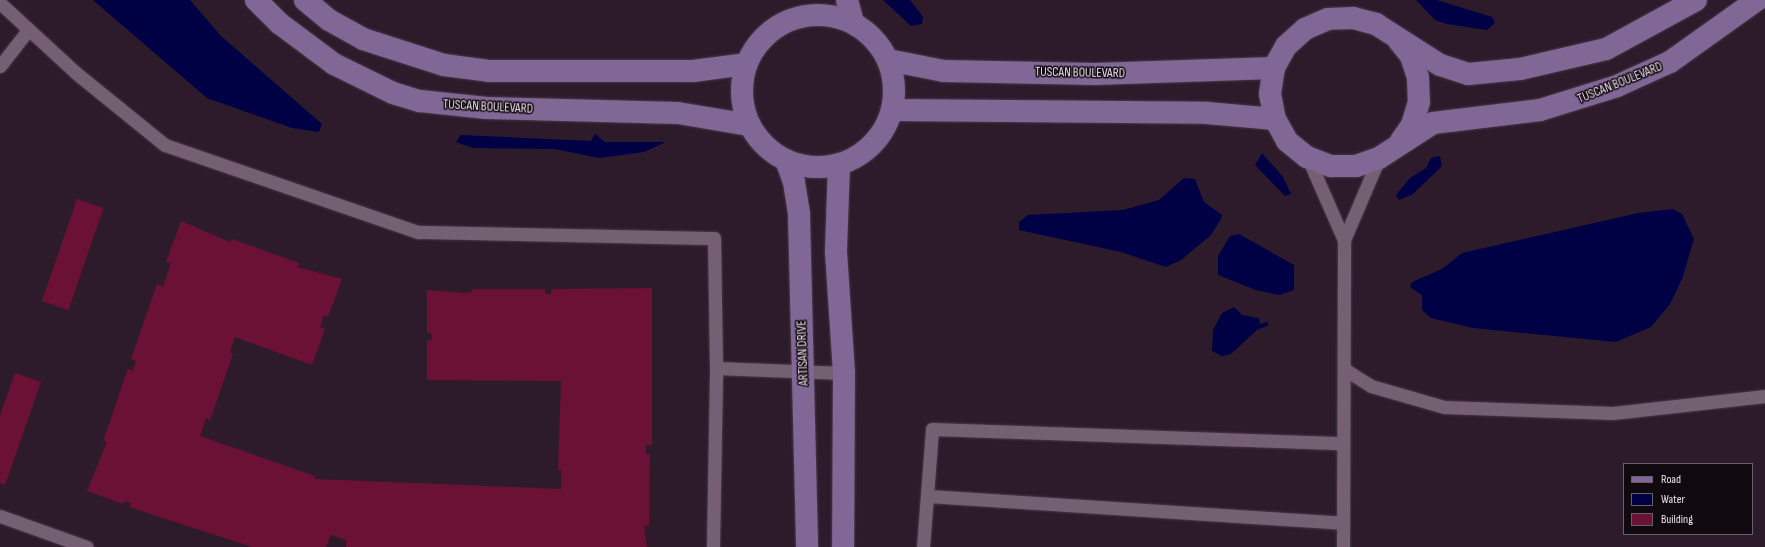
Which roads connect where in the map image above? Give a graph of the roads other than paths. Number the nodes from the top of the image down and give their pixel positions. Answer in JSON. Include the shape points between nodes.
{"nodes":[{"id":1,"x":256,"y":0,"type":"edge"},
{"id":2,"x":305,"y":0,"type":"edge"},
{"id":3,"x":791,"y":0,"type":"edge"},
{"id":4,"x":847,"y":0,"type":"edge"},
{"id":5,"x":1696,"y":0,"type":"edge"},
{"id":6,"x":1757,"y":0,"type":"edge"},
{"id":7,"x":0,"y":3,"type":"edge"},
{"id":8,"x":786,"y":21,"type":"junction"},
{"id":9,"x":853,"y":23,"type":"junction"},
{"id":10,"x":28,"y":30,"type":"junction"},
{"id":11,"x":1396,"y":37,"type":"junction"},
{"id":12,"x":888,"y":60,"type":"junction"},
{"id":13,"x":746,"y":64,"type":"junction"},
{"id":14,"x":0,"y":66,"type":"edge"},
{"id":15,"x":1274,"y":68,"type":"junction"},
{"id":16,"x":892,"y":110,"type":"junction"},
{"id":17,"x":1275,"y":119,"type":"junction"},
{"id":18,"x":750,"y":126,"type":"junction"},
{"id":19,"x":1398,"y":144,"type":"junction"},
{"id":20,"x":1307,"y":157,"type":"junction"},
{"id":21,"x":1379,"y":158,"type":"junction"},
{"id":22,"x":786,"y":160,"type":"junction"},
{"id":23,"x":839,"y":164,"type":"junction"},
{"id":24,"x":1344,"y":240,"type":"junction"},
{"id":25,"x":716,"y":368,"type":"junction"},
{"id":26,"x":1344,"y":369,"type":"junction"},
{"id":27,"x":844,"y":373,"type":"junction"},
{"id":28,"x":804,"y":374,"type":"junction"},
{"id":29,"x":1765,"y":396,"type":"edge"},
{"id":30,"x":1343,"y":443,"type":"junction"},
{"id":31,"x":927,"y":496,"type":"junction"},
{"id":32,"x":0,"y":516,"type":"edge"},
{"id":33,"x":1343,"y":523,"type":"junction"},
{"id":34,"x":86,"y":547,"type":"edge"},
{"id":35,"x":713,"y":547,"type":"edge"},
{"id":36,"x":807,"y":547,"type":"edge"},
{"id":37,"x":843,"y":547,"type":"edge"},
{"id":38,"x":923,"y":547,"type":"edge"},
{"id":39,"x":1343,"y":547,"type":"edge"}],
"edges":[{"from":1,"to":18,"type":"main road","name":"TUSCAN BOULEVARD","via":[[279,24],[334,64],[393,93],[420,101],[487,108],[678,113]]},
{"from":2,"to":13,"type":"main road","via":[[329,20],[363,39],[444,65],[489,71],[693,71]]},
{"from":3,"to":8,"type":"main road"},
{"from":4,"to":9,"type":"main road"},
{"from":5,"to":11,"type":"main road","name":"TUSCAN BOULEVARD","via":[[1606,49],[1492,73],[1468,74],[1440,65]]},
{"from":6,"to":19,"type":"main road","name":"TUSCAN BOULEVARD","via":[[1670,62],[1617,86],[1540,110],[1433,122]]},
{"from":7,"to":10,"type":"lane"},
{"from":8,"to":9,"type":"main road","via":[[803,16],[829,15]]},
{"from":8,"to":13,"type":"main road","via":[[759,42]]},
{"from":9,"to":12,"type":"main road","via":[[873,38]]},
{"from":10,"to":14,"type":"lane"},
{"from":10,"to":25,"type":"lane","via":[[165,145],[418,232],[714,238]]},
{"from":11,"to":15,"type":"main road","name":"TUSCAN BOULEVARD","via":[[1376,24],[1353,18],[1328,19],[1304,29],[1286,46]]},
{"from":11,"to":19,"type":"main road","name":"TUSCAN BOULEVARD","via":[[1411,56],[1418,78],[1419,102],[1412,125]]},
{"from":12,"to":15,"type":"main road","name":"TUSCAN BOULEVARD","via":[[952,71],[1094,74]]},
{"from":12,"to":16,"type":"main road","via":[[894,85]]},
{"from":13,"to":18,"type":"main road","via":[[742,85]]},
{"from":15,"to":17,"type":"main road","name":"TUSCAN BOULEVARD","via":[[1270,94]]},
{"from":16,"to":17,"type":"main road","via":[[1207,113]]},
{"from":16,"to":23,"type":"main road","via":[[881,134],[862,152]]},
{"from":17,"to":20,"type":"main road","name":"TUSCAN BOULEVARD","via":[[1288,141]]},
{"from":18,"to":22,"type":"main road","via":[[765,146]]},
{"from":19,"to":21,"type":"main road","name":"TUSCAN BOULEVARD"},
{"from":20,"to":21,"type":"main road","name":"TUSCAN BOULEVARD","via":[[1331,166],[1356,166]]},
{"from":20,"to":24,"type":"lane","via":[[1322,183]]},
{"from":21,"to":24,"type":"lane"},
{"from":22,"to":23,"type":"main road","via":[[804,166]]},
{"from":22,"to":28,"type":"main road","name":"ARTISAN DRIVE","via":[[794,182],[799,214]]},
{"from":23,"to":27,"type":"main road","via":[[836,252]]},
{"from":24,"to":26,"type":"lane"},
{"from":25,"to":28,"type":"lane"},
{"from":25,"to":35,"type":"lane"},
{"from":26,"to":29,"type":"lane","via":[[1371,386],[1444,407],[1613,413]]},
{"from":26,"to":30,"type":"lane"},
{"from":27,"to":28,"type":"lane"},
{"from":27,"to":37,"type":"main road"},
{"from":28,"to":36,"type":"main road","name":"ARTISAN DRIVE"},
{"from":30,"to":31,"type":"lane","via":[[932,429]]},
{"from":30,"to":33,"type":"lane"},
{"from":31,"to":33,"type":"lane"},
{"from":31,"to":38,"type":"lane"},
{"from":32,"to":34,"type":"lane"},
{"from":33,"to":39,"type":"lane"}]}
